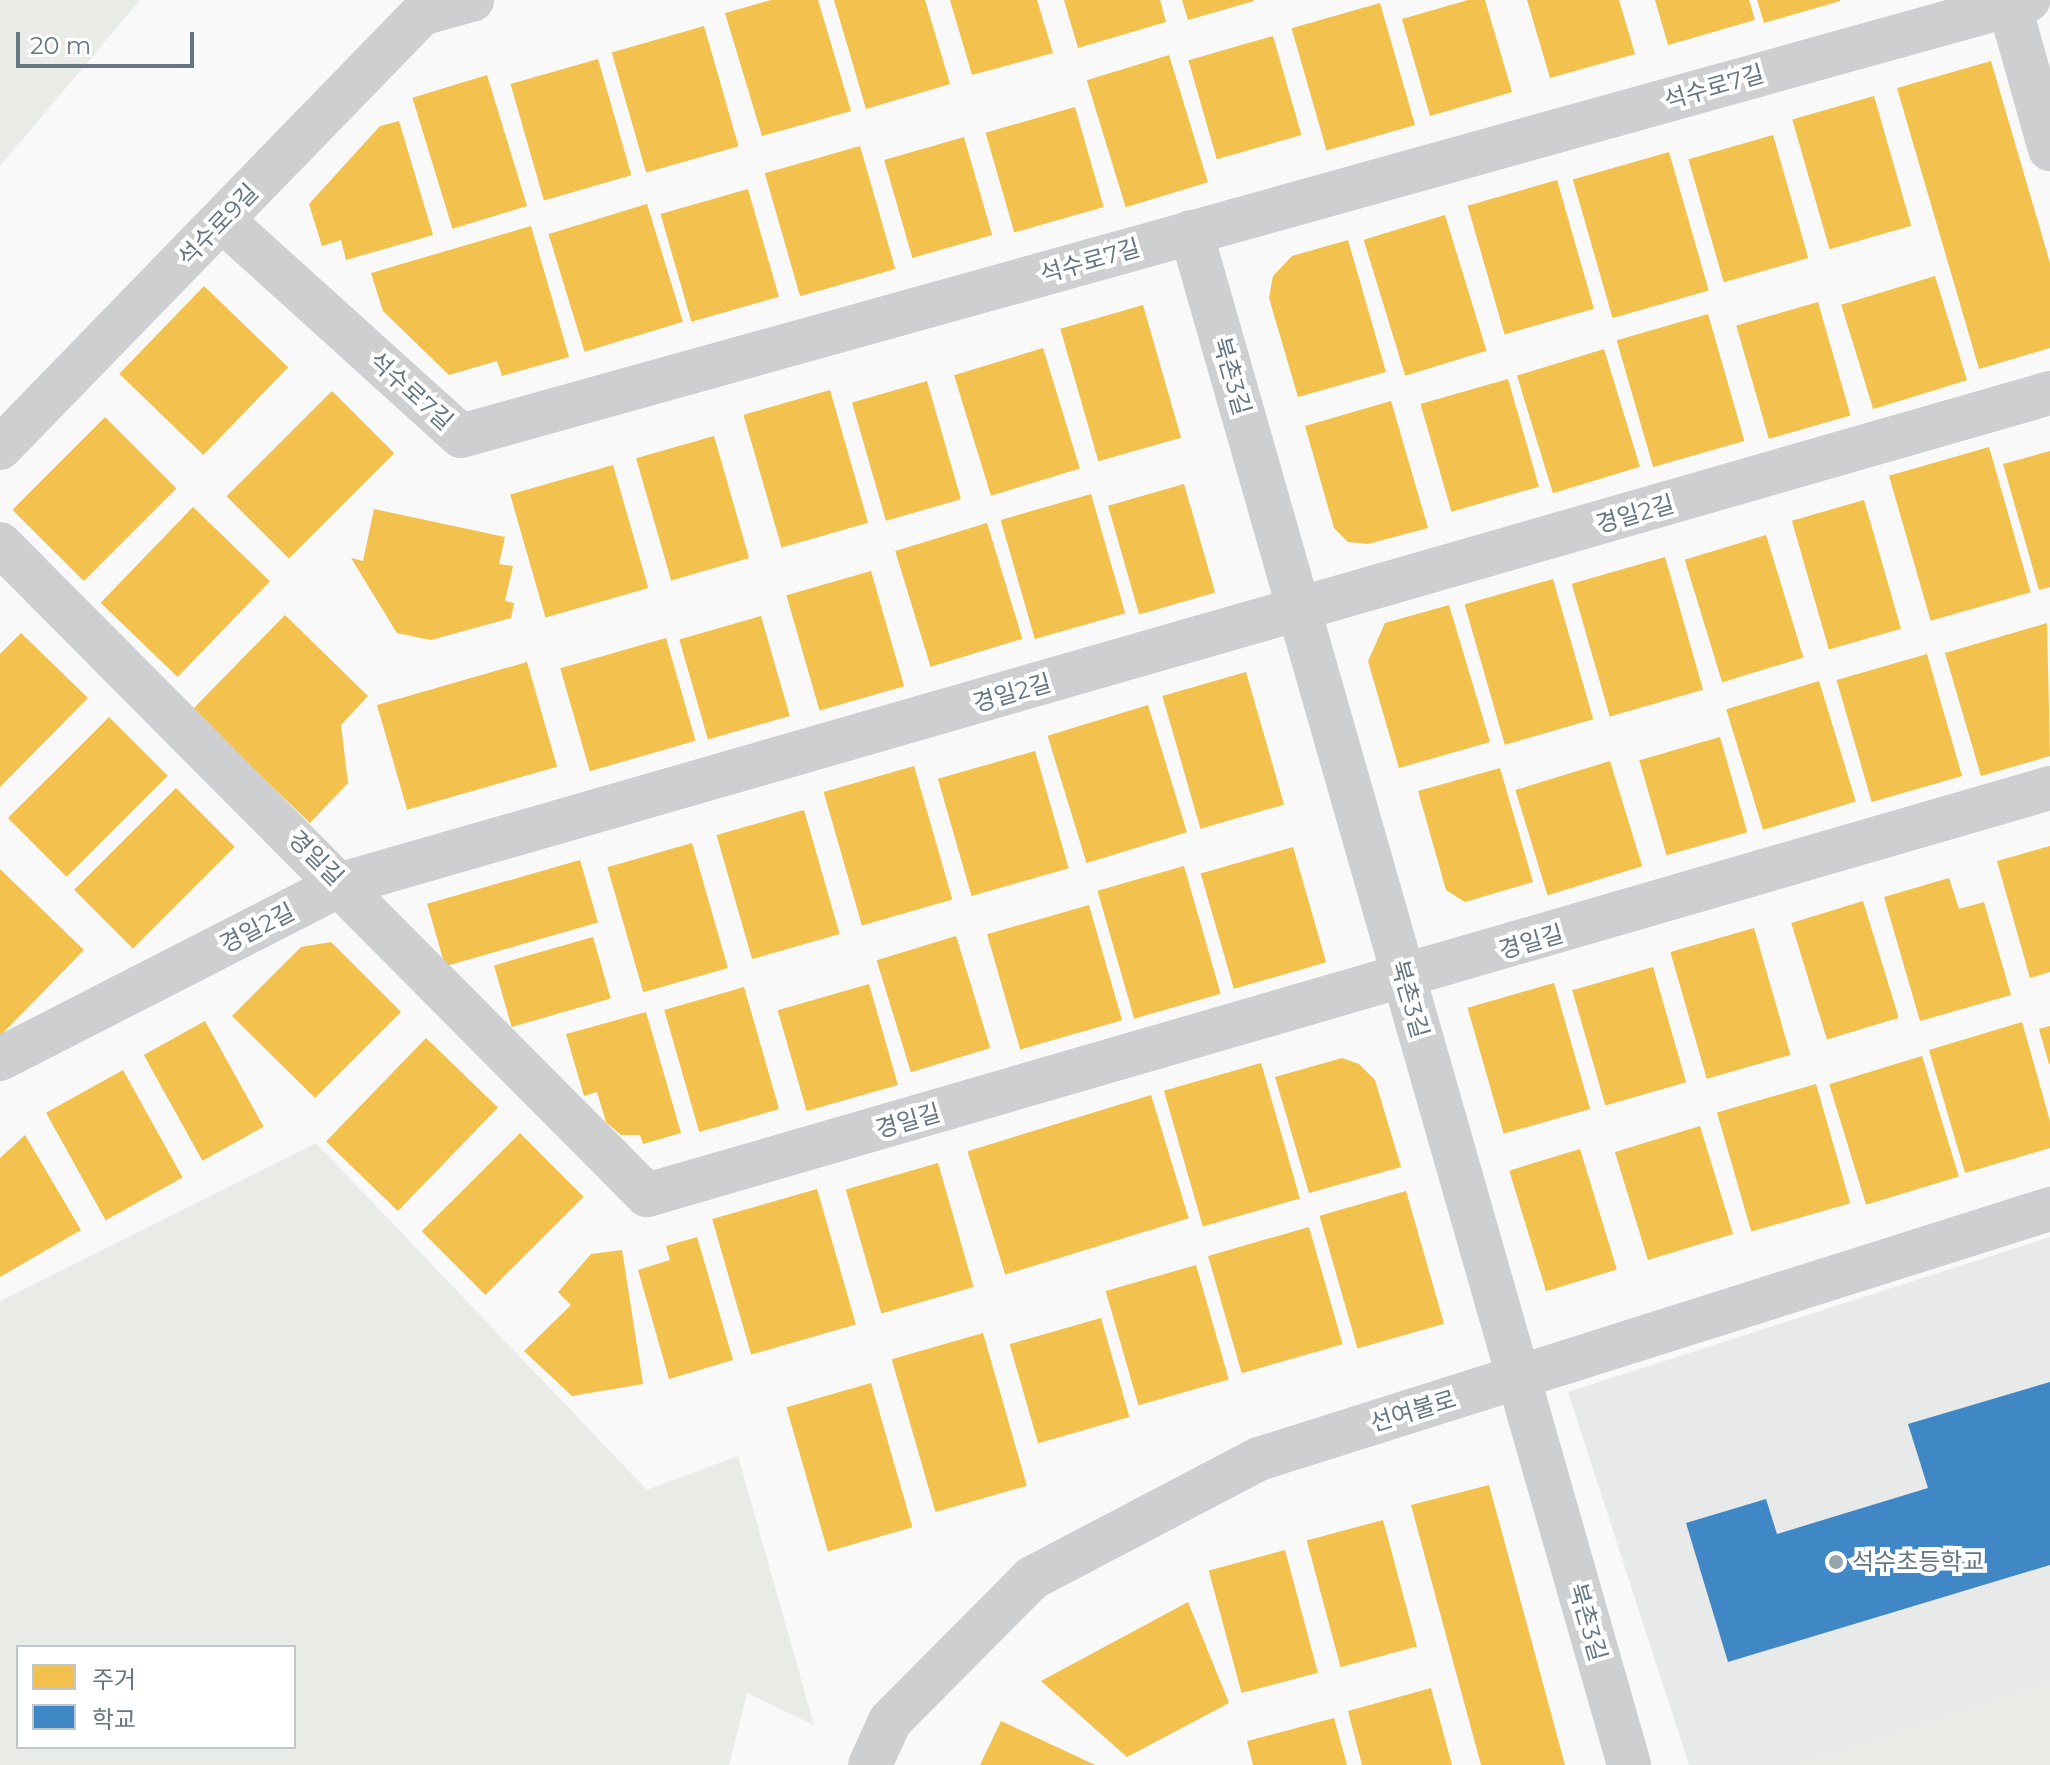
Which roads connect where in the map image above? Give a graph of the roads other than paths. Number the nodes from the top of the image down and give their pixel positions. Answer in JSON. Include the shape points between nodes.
{"nodes":[{"id":1,"x":472,"y":0,"type":"edge"},
{"id":2,"x":2016,"y":2,"type":"edge"},
{"id":3,"x":430,"y":6,"type":"edge"},
{"id":4,"x":2050,"y":149,"type":"edge"},
{"id":5,"x":222,"y":220,"type":"junction"},
{"id":6,"x":1191,"y":232,"type":"junction"},
{"id":7,"x":2050,"y":393,"type":"edge"},
{"id":8,"x":0,"y":448,"type":"edge"},
{"id":9,"x":0,"y":544,"type":"edge"},
{"id":10,"x":1300,"y":612,"type":"junction"},
{"id":11,"x":2050,"y":788,"type":"edge"},
{"id":12,"x":342,"y":884,"type":"junction"},
{"id":13,"x":1404,"y":979,"type":"junction"},
{"id":14,"x":0,"y":1059,"type":"edge"},
{"id":15,"x":2050,"y":1209,"type":"edge"},
{"id":16,"x":1519,"y":1378,"type":"junction"},
{"id":17,"x":870,"y":1765,"type":"edge"},
{"id":18,"x":1629,"y":1765,"type":"edge"}],
"edges":[{"from":1,"to":3,"type":"street"},
{"from":2,"to":4,"type":"street"},
{"from":2,"to":6,"type":"street","name":"석수로7길"},
{"from":3,"to":5,"type":"street","name":"석수로9길"},
{"from":5,"to":6,"type":"street","name":"석수로7길","via":[[461,436]]},
{"from":5,"to":8,"type":"street","name":"석수로9길"},
{"from":6,"to":10,"type":"street","name":"북촌3길"},
{"from":7,"to":10,"type":"street","name":"경일2길"},
{"from":9,"to":12,"type":"street","name":"경일길"},
{"from":10,"to":12,"type":"street","name":"경일2길"},
{"from":10,"to":13,"type":"street","name":"북촌3길"},
{"from":11,"to":13,"type":"street","name":"경일길"},
{"from":12,"to":13,"type":"street","name":"경일길","via":[[647,1195]]},
{"from":12,"to":14,"type":"street","name":"경일2길"},
{"from":13,"to":16,"type":"street","name":"북촌3길"},
{"from":15,"to":16,"type":"street","name":"선여불로"},
{"from":16,"to":17,"type":"street","name":"선여불로","via":[[1259,1459],[1032,1578],[890,1721]]},
{"from":16,"to":18,"type":"street","name":"북촌3길"}]}
